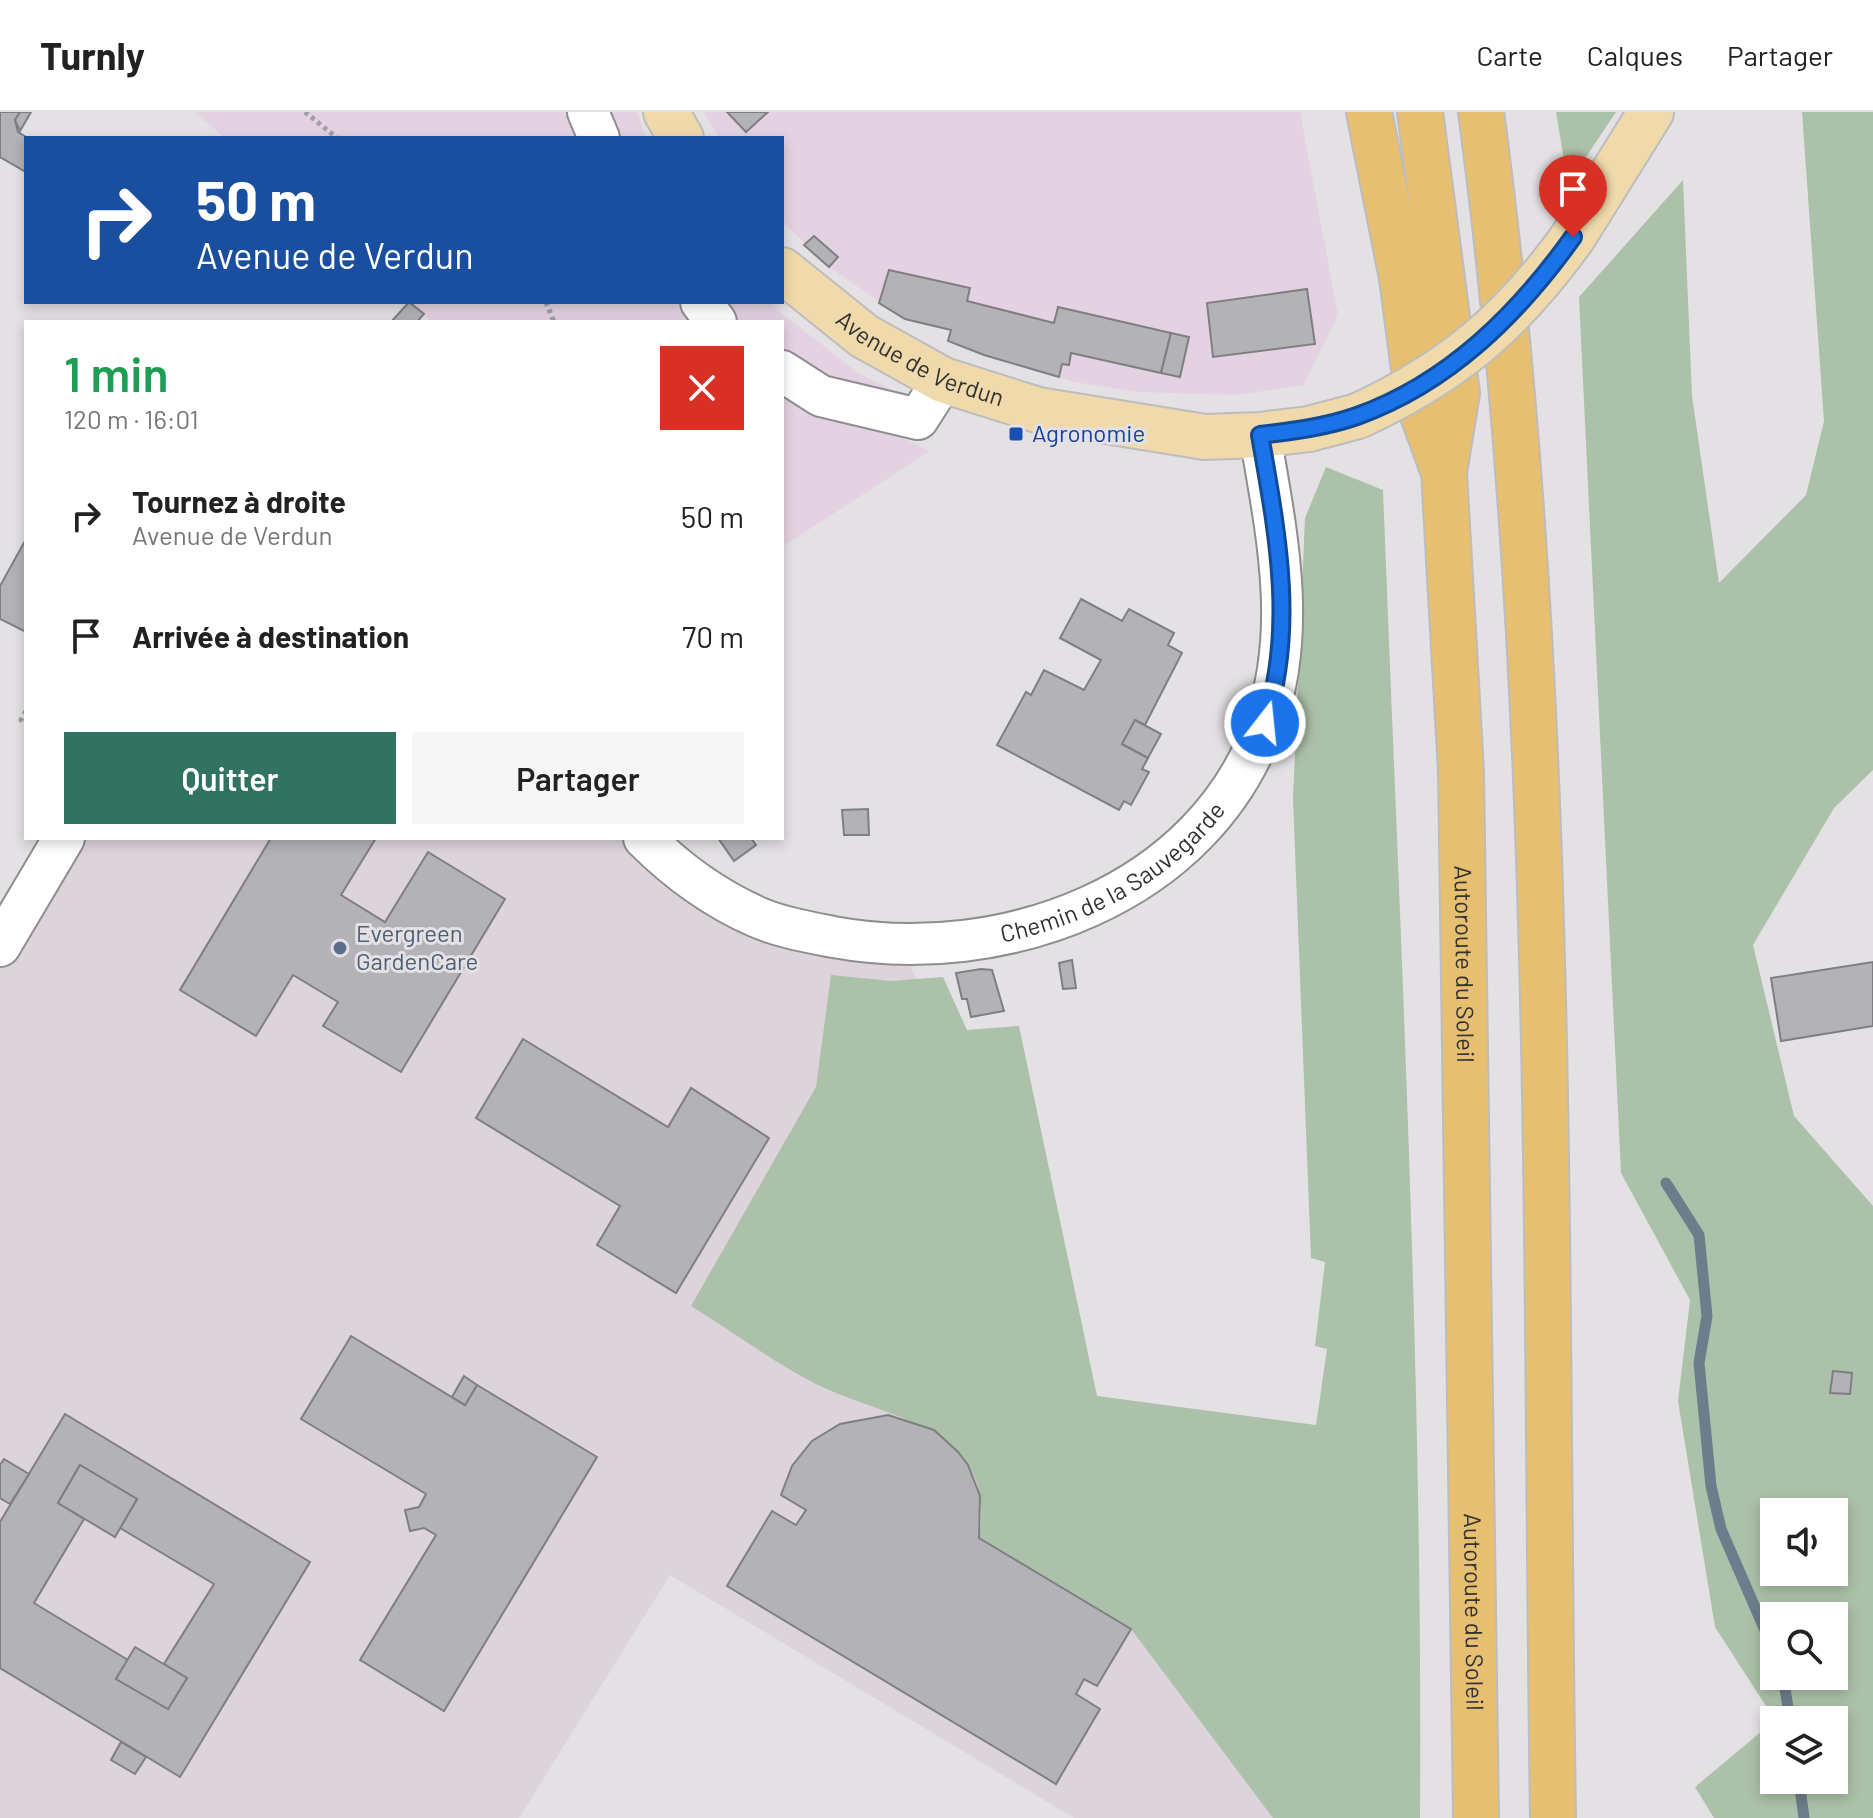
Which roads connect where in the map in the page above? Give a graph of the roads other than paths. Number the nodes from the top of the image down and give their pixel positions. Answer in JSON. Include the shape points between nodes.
{"nodes":[{"id":1,"x":588,"y":112,"type":"edge"},
{"id":2,"x":666,"y":112,"type":"edge"},
{"id":3,"x":1369,"y":112,"type":"edge"},
{"id":4,"x":1420,"y":112,"type":"edge"},
{"id":5,"x":1651,"y":112,"type":"edge"},
{"id":6,"x":1487,"y":122,"type":"edge"},
{"id":7,"x":598,"y":136,"type":"edge"},
{"id":8,"x":680,"y":136,"type":"edge"},
{"id":9,"x":784,"y":272,"type":"edge"},
{"id":10,"x":784,"y":372,"type":"edge"},
{"id":11,"x":943,"y":380,"type":"junction"},
{"id":12,"x":1260,"y":435,"type":"junction"},
{"id":13,"x":1444,"y":472,"type":"junction"},
{"id":14,"x":63,"y":840,"type":"edge"},
{"id":15,"x":646,"y":840,"type":"edge"},
{"id":16,"x":0,"y":946,"type":"edge"},
{"id":17,"x":1476,"y":1818,"type":"edge"},
{"id":18,"x":1553,"y":1818,"type":"edge"}],
"edges":[{"from":1,"to":7,"type":"street"},
{"from":2,"to":8,"type":"main road"},
{"from":3,"to":13,"type":"highway","via":[[1402,278],[1418,401]]},
{"from":4,"to":13,"type":"highway","name":"Autoroute du Soleil","via":[[1457,393]]},
{"from":5,"to":12,"type":"main road","name":"Avenue de Verdun","bridge":true,"via":[[1573,237],[1530,293],[1484,340],[1427,381],[1358,416]]},
{"from":6,"to":18,"type":"highway","via":[[1518,444],[1536,760],[1546,1101]]},
{"from":9,"to":11,"type":"main road","name":"Avenue de Verdun","via":[[864,336]]},
{"from":10,"to":11,"type":"street","via":[[821,396],[918,419]]},
{"from":11,"to":12,"type":"main road","name":"Avenue de Verdun","via":[[1038,410],[1205,437]]},
{"from":12,"to":15,"type":"street","name":"Chemin de la Sauvegarde","via":[[1283,605],[1275,691],[1231,791],[1197,834],[1143,878],[1104,900],[1027,928],[961,941],[900,944],[808,932],[760,918],[713,895]]},
{"from":13,"to":17,"type":"highway","name":"Autoroute du Soleil","via":[[1461,771]]},
{"from":14,"to":16,"type":"street"}]}
